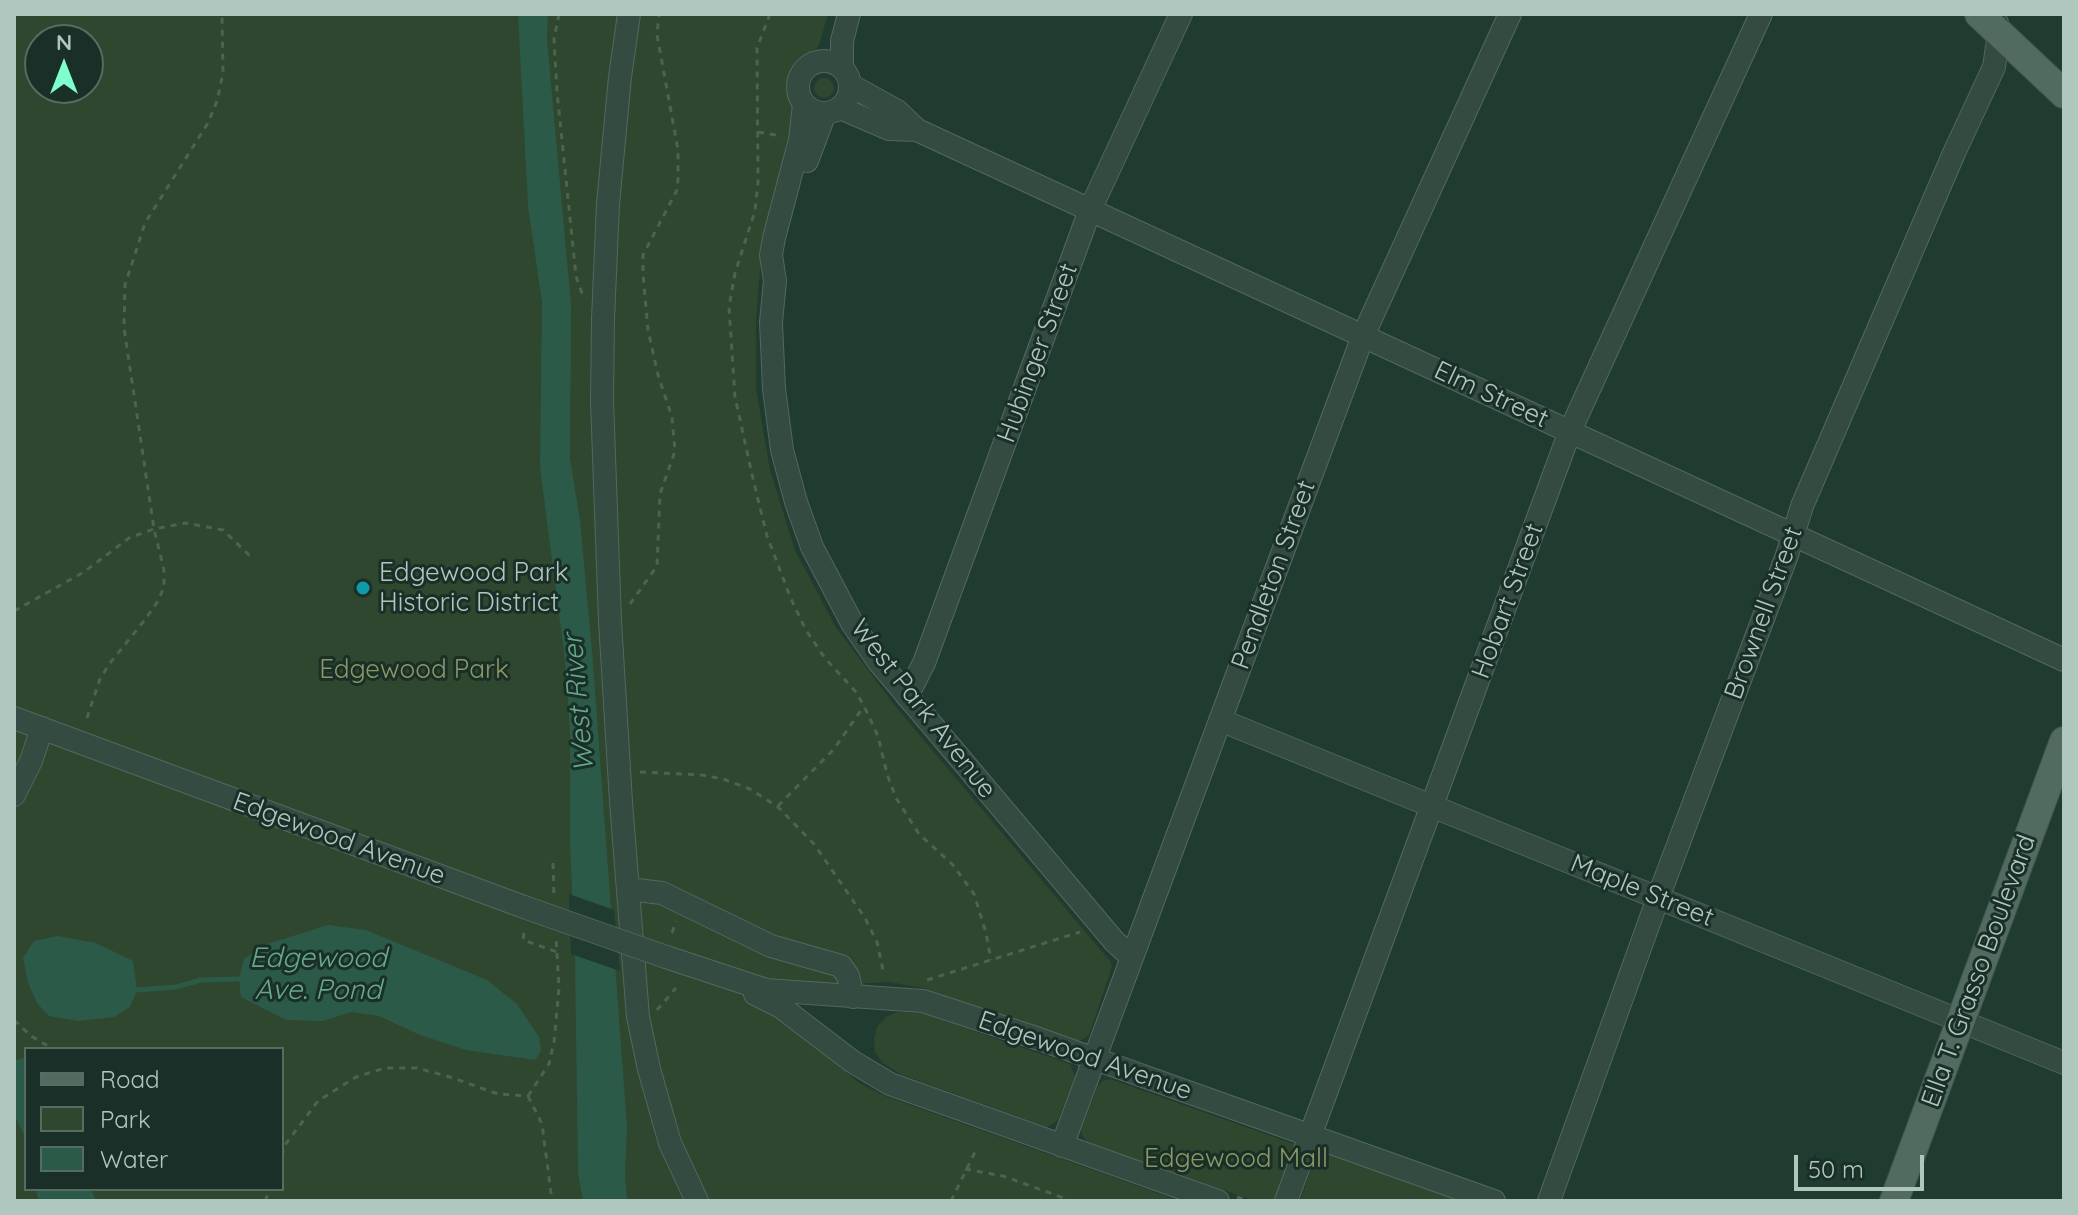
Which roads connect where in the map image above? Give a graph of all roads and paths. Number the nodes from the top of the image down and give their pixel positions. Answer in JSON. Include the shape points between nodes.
{"nodes":[{"id":1,"x":222,"y":14,"type":"edge"},
{"id":2,"x":559,"y":14,"type":"edge"},
{"id":3,"x":629,"y":14,"type":"edge"},
{"id":4,"x":659,"y":14,"type":"edge"},
{"id":5,"x":837,"y":14,"type":"edge"},
{"id":6,"x":849,"y":14,"type":"edge"},
{"id":7,"x":1181,"y":14,"type":"edge"},
{"id":8,"x":1510,"y":14,"type":"edge"},
{"id":9,"x":1761,"y":14,"type":"edge"},
{"id":10,"x":1991,"y":21,"type":"edge"},
{"id":11,"x":817,"y":63,"type":"junction"},
{"id":12,"x":846,"y":77,"type":"junction"},
{"id":13,"x":2064,"y":94,"type":"edge"},
{"id":14,"x":804,"y":104,"type":"junction"},
{"id":15,"x":832,"y":110,"type":"junction"},
{"id":16,"x":917,"y":130,"type":"junction"},
{"id":17,"x":758,"y":132,"type":"dead end"},
{"id":18,"x":792,"y":138,"type":"dead end"},
{"id":19,"x":1090,"y":210,"type":"junction"},
{"id":20,"x":574,"y":257,"type":"dead end"},
{"id":21,"x":775,"y":281,"type":"junction"},
{"id":22,"x":1363,"y":336,"type":"junction"},
{"id":23,"x":1570,"y":431,"type":"junction"},
{"id":24,"x":154,"y":529,"type":"junction"},
{"id":25,"x":1793,"y":534,"type":"junction"},
{"id":26,"x":255,"y":555,"type":"dead end"},
{"id":27,"x":14,"y":611,"type":"edge"},
{"id":28,"x":610,"y":621,"type":"junction"},
{"id":29,"x":2064,"y":660,"type":"edge"},
{"id":30,"x":907,"y":696,"type":"junction"},
{"id":31,"x":14,"y":718,"type":"edge"},
{"id":32,"x":87,"y":718,"type":"dead end"},
{"id":33,"x":1220,"y":720,"type":"junction"},
{"id":34,"x":42,"y":728,"type":"junction"},
{"id":35,"x":2064,"y":741,"type":"edge"},
{"id":36,"x":619,"y":771,"type":"junction"},
{"id":37,"x":14,"y":795,"type":"edge"},
{"id":38,"x":778,"y":807,"type":"junction"},
{"id":39,"x":1433,"y":807,"type":"junction"},
{"id":40,"x":628,"y":889,"type":"junction"},
{"id":41,"x":1658,"y":898,"type":"junction"},
{"id":42,"x":1083,"y":931,"type":"dead end"},
{"id":43,"x":524,"y":933,"type":"dead end"},
{"id":44,"x":666,"y":957,"type":"junction"},
{"id":45,"x":1131,"y":957,"type":"junction"},
{"id":46,"x":991,"y":960,"type":"junction"},
{"id":47,"x":884,"y":975,"type":"dead end"},
{"id":48,"x":923,"y":982,"type":"dead end"},
{"id":49,"x":676,"y":988,"type":"dead end"},
{"id":50,"x":853,"y":997,"type":"junction"},
{"id":51,"x":638,"y":1017,"type":"junction"},
{"id":52,"x":14,"y":1020,"type":"edge"},
{"id":53,"x":1960,"y":1021,"type":"junction"},
{"id":54,"x":50,"y":1047,"type":"edge"},
{"id":55,"x":1094,"y":1059,"type":"junction"},
{"id":56,"x":2064,"y":1063,"type":"edge"},
{"id":57,"x":528,"y":1096,"type":"junction"},
{"id":58,"x":1311,"y":1136,"type":"junction"},
{"id":59,"x":284,"y":1143,"type":"edge"},
{"id":60,"x":1062,"y":1146,"type":"junction"},
{"id":61,"x":977,"y":1148,"type":"dead end"},
{"id":62,"x":965,"y":1169,"type":"junction"},
{"id":63,"x":552,"y":1201,"type":"edge"},
{"id":64,"x":697,"y":1201,"type":"edge"},
{"id":65,"x":951,"y":1201,"type":"edge"},
{"id":66,"x":1072,"y":1201,"type":"edge"},
{"id":67,"x":1218,"y":1201,"type":"edge"},
{"id":68,"x":1286,"y":1201,"type":"edge"},
{"id":69,"x":1494,"y":1201,"type":"edge"},
{"id":70,"x":1549,"y":1201,"type":"edge"},
{"id":71,"x":1894,"y":1201,"type":"edge"}],
"edges":[{"from":1,"to":24,"type":"path","via":[[223,73],[217,101],[145,223],[125,285],[124,328]]},
{"from":2,"to":20,"type":"path","via":[[556,81]]},
{"from":3,"to":28,"type":"street","via":[[612,162],[604,306]]},
{"from":4,"to":28,"type":"path","via":[[657,35],[678,150],[678,179],[643,255],[643,274],[648,330],[672,417],[675,451],[660,494],[657,566],[626,609]]},
{"from":5,"to":11,"type":"street"},
{"from":6,"to":12,"type":"street","via":[[842,41]]},
{"from":7,"to":19,"type":"street","name":"Hubinger Street"},
{"from":8,"to":22,"type":"street","name":"Pendleton Street"},
{"from":9,"to":23,"type":"street","name":"Hobart Street"},
{"from":10,"to":13,"type":"main road"},
{"from":10,"to":25,"type":"street","name":"Brownell Street","via":[[1994,67]]},
{"from":11,"to":12,"type":"street","via":[[832,63]]},
{"from":11,"to":14,"type":"street","via":[[800,78]]},
{"from":12,"to":15,"type":"street","via":[[848,99]]},
{"from":12,"to":16,"type":"street","name":"Elm Street"},
{"from":14,"to":15,"type":"street","via":[[812,111]]},
{"from":14,"to":21,"type":"street","name":"West Park Avenue","via":[[771,255]]},
{"from":15,"to":16,"type":"street","name":"Elm Street","via":[[889,129]]},
{"from":15,"to":21,"type":"street","name":"West Park Avenue","via":[[812,143],[786,258]]},
{"from":16,"to":19,"type":"street","name":"Elm Street"},
{"from":17,"to":18,"type":"path"},
{"from":19,"to":22,"type":"street","name":"Elm Street"},
{"from":19,"to":30,"type":"street","name":"Hubinger Street","via":[[924,663]]},
{"from":21,"to":30,"type":"street","name":"West Park Avenue","via":[[774,389],[796,502],[812,547],[852,623]]},
{"from":22,"to":23,"type":"street","name":"Elm Street"},
{"from":22,"to":33,"type":"street","name":"Pendleton Street"},
{"from":23,"to":25,"type":"street","name":"Elm Street"},
{"from":23,"to":39,"type":"street","name":"Hobart Street"},
{"from":24,"to":26,"type":"path","via":[[186,523],[223,530]]},
{"from":24,"to":27,"type":"path","via":[[129,538],[84,572]]},
{"from":24,"to":32,"type":"path","via":[[164,587],[100,679]]},
{"from":25,"to":29,"type":"street","name":"Elm Street"},
{"from":25,"to":41,"type":"street","name":"Brownell Street"},
{"from":28,"to":36,"type":"street"},
{"from":30,"to":45,"type":"street","name":"West Park Avenue"},
{"from":31,"to":34,"type":"street","name":"Edgewood Avenue"},
{"from":33,"to":39,"type":"street","name":"Maple Street"},
{"from":33,"to":45,"type":"street","name":"Pendleton Street"},
{"from":34,"to":37,"type":"street"},
{"from":34,"to":44,"type":"street","name":"Edgewood Avenue","bridge":true},
{"from":35,"to":53,"type":"main road","name":"Ella T. Grasso Boulevard"},
{"from":36,"to":38,"type":"path","via":[[723,779]]},
{"from":36,"to":40,"type":"street"},
{"from":38,"to":46,"type":"path","via":[[834,749],[864,706],[896,798],[919,834],[953,865],[974,894]]},
{"from":38,"to":47,"type":"path","via":[[814,844],[865,918]]},
{"from":39,"to":41,"type":"street","name":"Maple Street"},
{"from":39,"to":58,"type":"street","name":"Hobart Street"},
{"from":40,"to":50,"type":"street","via":[[662,893],[771,946],[841,966]]},
{"from":40,"to":51,"type":"street"},
{"from":41,"to":53,"type":"street","name":"Maple Street"},
{"from":41,"to":70,"type":"street","name":"Brownell Street"},
{"from":42,"to":46,"type":"path"},
{"from":43,"to":57,"type":"path","via":[[523,940],[557,952],[559,988],[549,1064]]},
{"from":44,"to":50,"type":"street","name":"Edgewood Avenue","via":[[766,990]]},
{"from":44,"to":60,"type":"street","name":"Edgewood Avenue","via":[[781,1007],[890,1084]]},
{"from":45,"to":55,"type":"street","name":"Pendleton Street"},
{"from":46,"to":48,"type":"path"},
{"from":49,"to":51,"type":"path","via":[[661,1007]]},
{"from":50,"to":55,"type":"street","name":"Edgewood Avenue","via":[[923,1001]]},
{"from":51,"to":64,"type":"street","via":[[670,1143]]},
{"from":52,"to":54,"type":"path"},
{"from":53,"to":56,"type":"street","name":"Maple Street"},
{"from":53,"to":71,"type":"main road","name":"Ella T. Grasso Boulevard"},
{"from":55,"to":58,"type":"street","name":"Edgewood Avenue"},
{"from":55,"to":60,"type":"street","name":"Pendleton Street"},
{"from":57,"to":59,"type":"path","via":[[498,1094],[417,1068],[385,1068],[356,1077],[318,1101]]},
{"from":57,"to":63,"type":"path","via":[[542,1124]]},
{"from":58,"to":68,"type":"street","name":"Hobart Street"},
{"from":58,"to":69,"type":"street","name":"Edgewood Avenue"},
{"from":60,"to":67,"type":"street","name":"Edgewood Avenue"},
{"from":61,"to":62,"type":"path"},
{"from":62,"to":65,"type":"path"},
{"from":62,"to":66,"type":"path","via":[[1003,1176]]}]}
